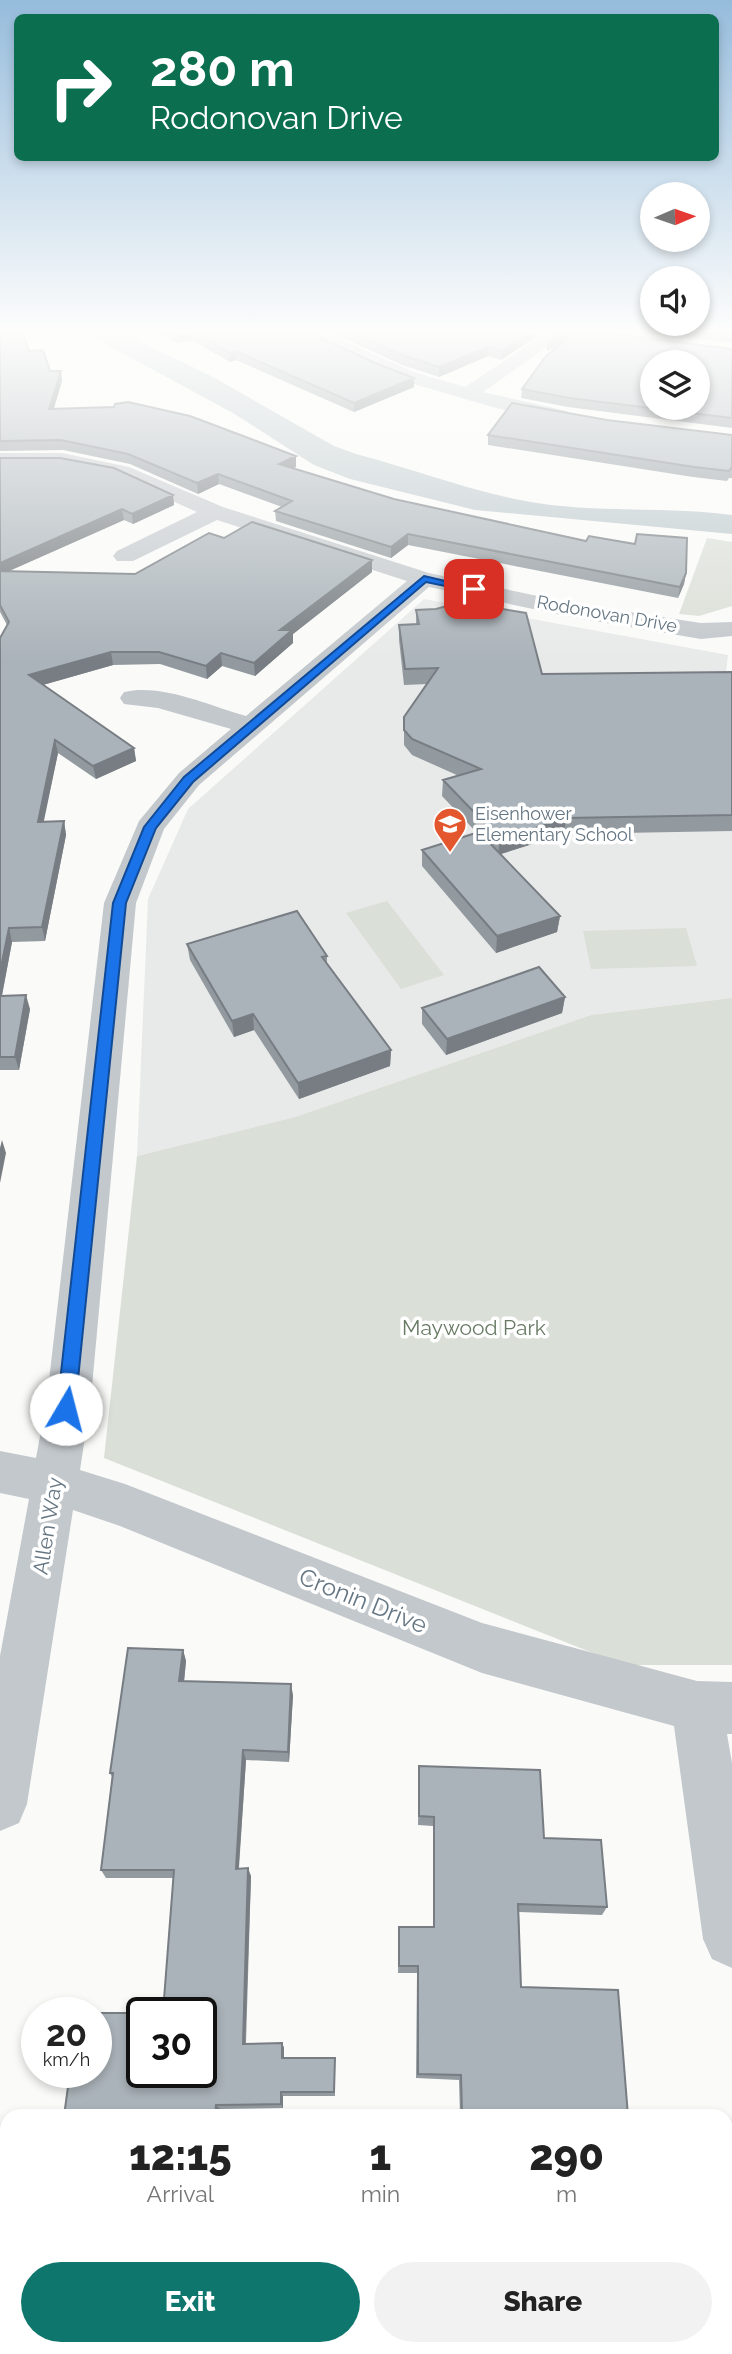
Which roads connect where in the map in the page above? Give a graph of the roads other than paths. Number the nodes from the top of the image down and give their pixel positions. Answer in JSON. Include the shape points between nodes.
{"nodes":[{"id":1,"x":0,"y":459,"type":"edge"},
{"id":2,"x":215,"y":512,"type":"junction"},
{"id":3,"x":125,"y":556,"type":"dead end"},
{"id":4,"x":424,"y":579,"type":"junction"},
{"id":5,"x":732,"y":629,"type":"edge"},
{"id":6,"x":133,"y":698,"type":"dead end"},
{"id":7,"x":250,"y":726,"type":"junction"},
{"id":8,"x":0,"y":1472,"type":"edge"},
{"id":9,"x":55,"y":1483,"type":"junction"},
{"id":10,"x":714,"y":1707,"type":"edge"},
{"id":11,"x":0,"y":1804,"type":"edge"},
{"id":12,"x":732,"y":1939,"type":"edge"}],
"edges":[{"from":1,"to":2,"type":"street","name":"Rodonovan Drive","via":[[61,458],[92,463],[122,471]]},
{"from":2,"to":3,"type":"street"},
{"from":2,"to":4,"type":"street","name":"Rodonovan Drive"},
{"from":4,"to":5,"type":"street","name":"Rodonovan Drive","via":[[571,610],[701,631]]},
{"from":4,"to":7,"type":"street","name":"Allen Way"},
{"from":6,"to":7,"type":"street","via":[[160,700]]},
{"from":7,"to":9,"type":"street","name":"Allen Way","via":[[189,779],[150,827],[120,903],[69,1398]]},
{"from":8,"to":9,"type":"street","name":"Cronin Drive"},
{"from":9,"to":10,"type":"street","name":"Cronin Drive","via":[[125,1506],[482,1648]]},
{"from":9,"to":11,"type":"street","name":"Allen Way"},
{"from":10,"to":12,"type":"street"}]}
